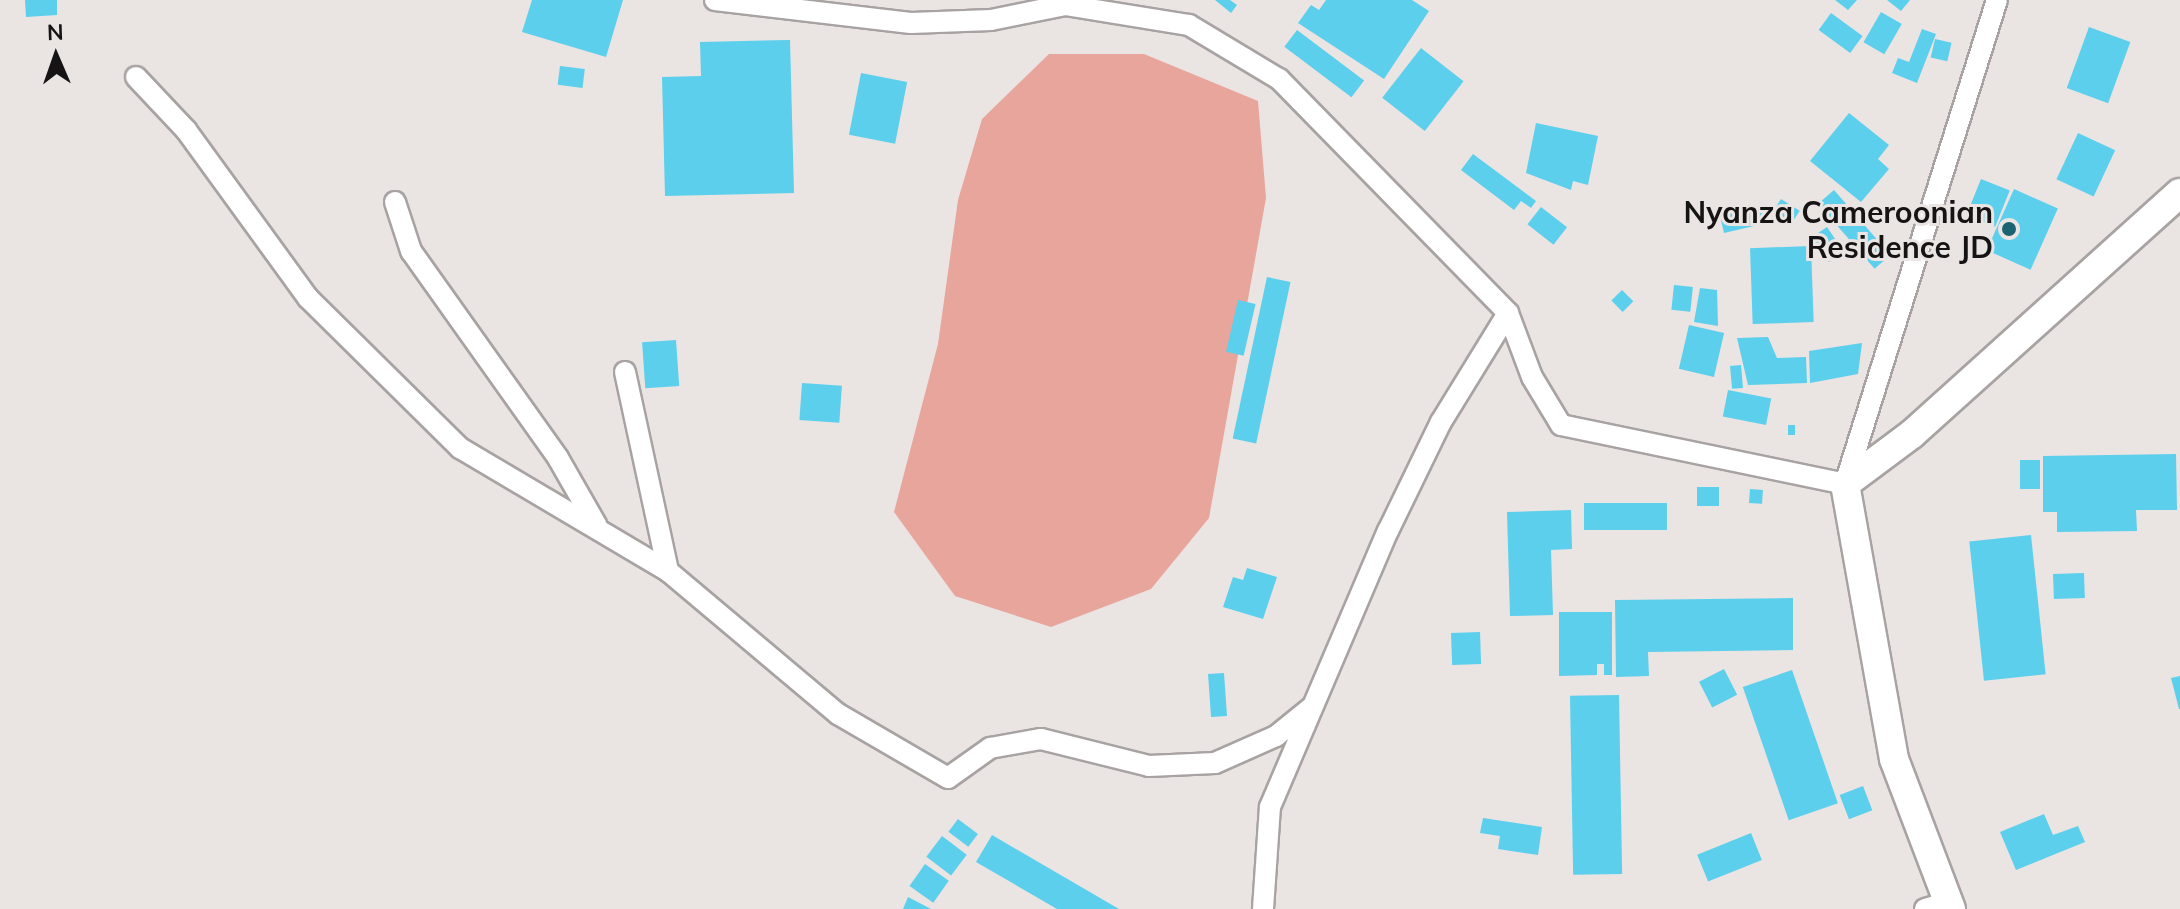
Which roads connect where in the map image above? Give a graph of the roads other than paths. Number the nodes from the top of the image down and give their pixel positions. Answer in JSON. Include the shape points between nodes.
{"nodes":[{"id":1,"x":715,"y":0,"type":"edge"},
{"id":2,"x":1997,"y":0,"type":"edge"},
{"id":3,"x":1067,"y":2,"type":"edge"},
{"id":4,"x":136,"y":77,"type":"dead end"},
{"id":5,"x":2180,"y":193,"type":"edge"},
{"id":6,"x":395,"y":202,"type":"dead end"},
{"id":7,"x":1508,"y":313,"type":"junction"},
{"id":8,"x":625,"y":372,"type":"dead end"},
{"id":9,"x":1845,"y":484,"type":"junction"},
{"id":10,"x":597,"y":527,"type":"junction"},
{"id":11,"x":668,"y":571,"type":"junction"},
{"id":12,"x":1312,"y":707,"type":"junction"},
{"id":13,"x":1942,"y":907,"type":"edge"},
{"id":14,"x":1263,"y":909,"type":"edge"}],
"edges":[{"from":1,"to":3,"type":"street","via":[[911,23],[991,20]]},
{"from":2,"to":9,"type":"street","via":[[1904,280]]},
{"from":3,"to":7,"type":"street","via":[[1189,25],[1279,79]]},
{"from":4,"to":10,"type":"street","via":[[186,130],[308,298],[449,437]]},
{"from":5,"to":9,"type":"main road","via":[[1912,434]]},
{"from":6,"to":10,"type":"street","via":[[426,276],[541,433]]},
{"from":7,"to":9,"type":"street","via":[[1532,377],[1561,425]]},
{"from":7,"to":12,"type":"street","via":[[1441,422]]},
{"from":8,"to":11,"type":"street"},
{"from":9,"to":13,"type":"main road","via":[[1894,759]]},
{"from":10,"to":11,"type":"street"},
{"from":11,"to":12,"type":"street","via":[[838,714],[948,778],[990,748],[1041,739],[1149,766],[1215,763],[1276,736]]},
{"from":12,"to":14,"type":"street","via":[[1270,807]]}]}
